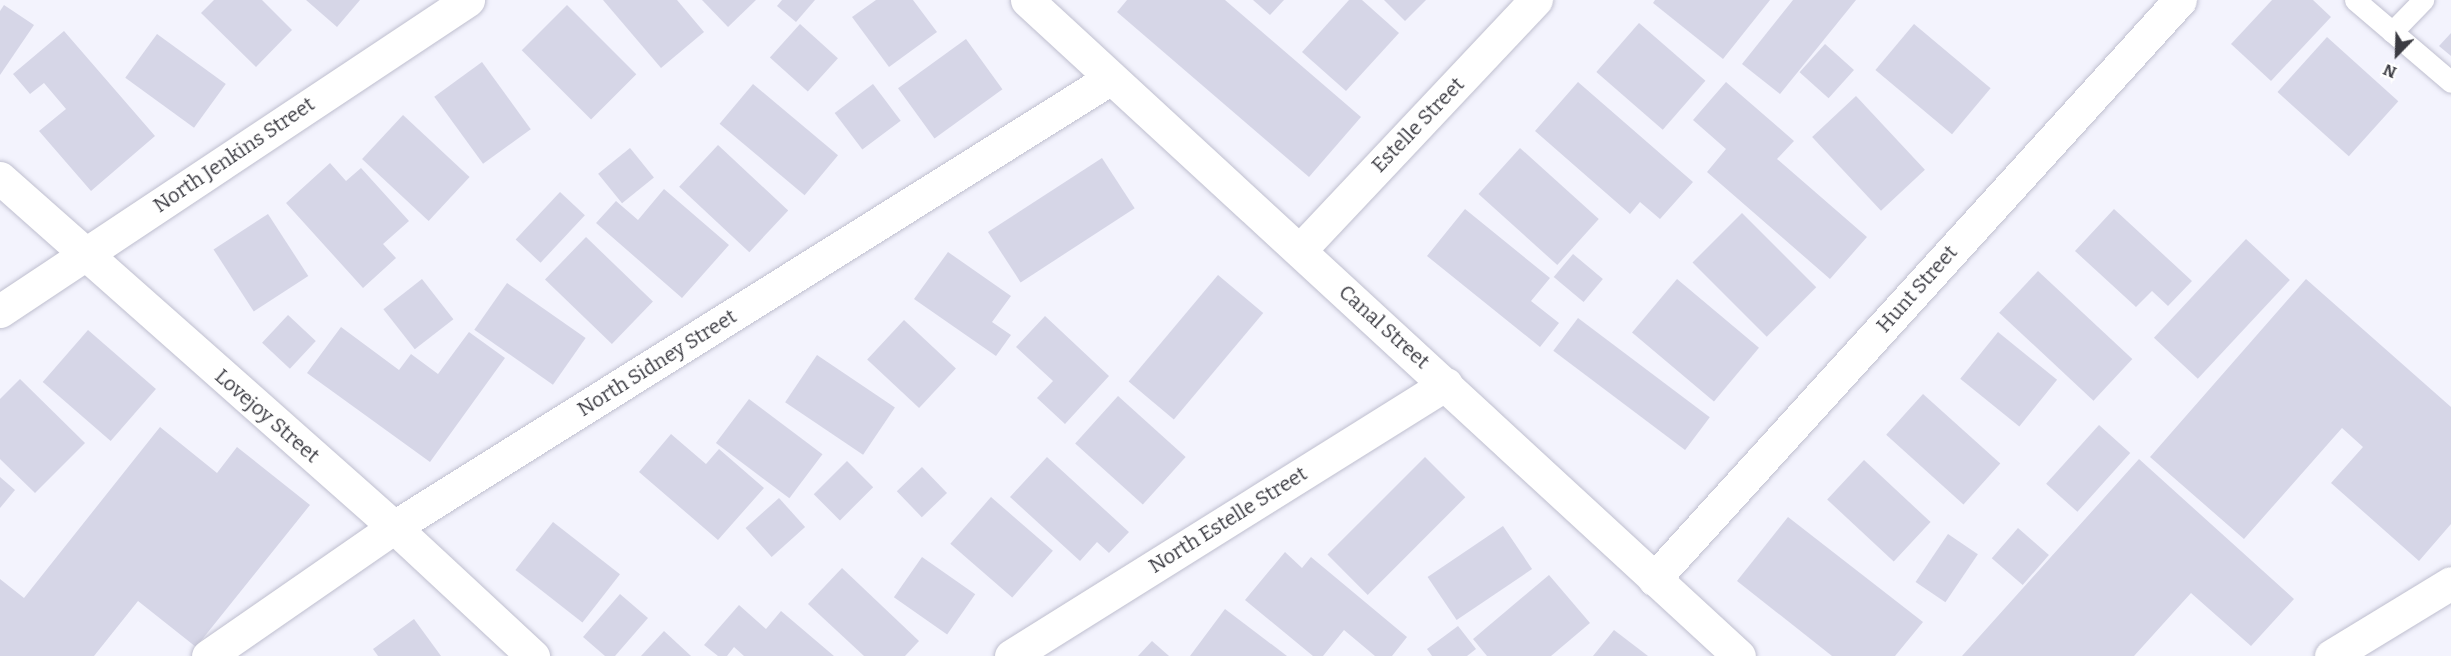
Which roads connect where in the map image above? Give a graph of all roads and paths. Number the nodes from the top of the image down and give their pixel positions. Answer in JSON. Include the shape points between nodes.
{"nodes":[{"id":1,"x":468,"y":0,"type":"edge"},
{"id":2,"x":1027,"y":0,"type":"edge"},
{"id":3,"x":1536,"y":0,"type":"edge"},
{"id":4,"x":2181,"y":0,"type":"edge"},
{"id":5,"x":2355,"y":0,"type":"edge"},
{"id":6,"x":2423,"y":0,"type":"edge"},
{"id":7,"x":2392,"y":32,"type":"junction"},
{"id":8,"x":1111,"y":78,"type":"junction"},
{"id":9,"x":2451,"y":82,"type":"edge"},
{"id":10,"x":0,"y":178,"type":"edge"},
{"id":11,"x":1300,"y":250,"type":"junction"},
{"id":12,"x":84,"y":255,"type":"junction"},
{"id":13,"x":0,"y":311,"type":"edge"},
{"id":14,"x":1446,"y":384,"type":"junction"},
{"id":15,"x":394,"y":527,"type":"junction"},
{"id":16,"x":1654,"y":579,"type":"junction"},
{"id":17,"x":2451,"y":584,"type":"edge"},
{"id":18,"x":208,"y":656,"type":"edge"},
{"id":19,"x":533,"y":656,"type":"edge"},
{"id":20,"x":1011,"y":656,"type":"edge"},
{"id":21,"x":1739,"y":656,"type":"edge"},
{"id":22,"x":2331,"y":656,"type":"edge"}],
"edges":[{"from":1,"to":12,"type":"street","name":"North Jenkins Street"},
{"from":2,"to":8,"type":"street","name":"Canal Street"},
{"from":3,"to":11,"type":"street","name":"Estelle Street"},
{"from":4,"to":16,"type":"street","name":"Hunt Street"},
{"from":5,"to":7,"type":"lane"},
{"from":6,"to":7,"type":"lane"},
{"from":7,"to":9,"type":"lane"},
{"from":8,"to":11,"type":"street","name":"Canal Street"},
{"from":8,"to":15,"type":"street","name":"North Sidney Street"},
{"from":10,"to":12,"type":"street","name":"Lovejoy Street"},
{"from":11,"to":14,"type":"street","name":"Canal Street"},
{"from":12,"to":13,"type":"street","name":"North Jenkins Street"},
{"from":12,"to":15,"type":"street","name":"Lovejoy Street"},
{"from":14,"to":16,"type":"street","name":"Canal Street"},
{"from":14,"to":20,"type":"street","name":"North Estelle Street"},
{"from":15,"to":18,"type":"street","name":"North Sidney Street"},
{"from":15,"to":19,"type":"street","name":"Lovejoy Street"},
{"from":16,"to":21,"type":"street","name":"Canal Street"},
{"from":17,"to":22,"type":"street"}]}
